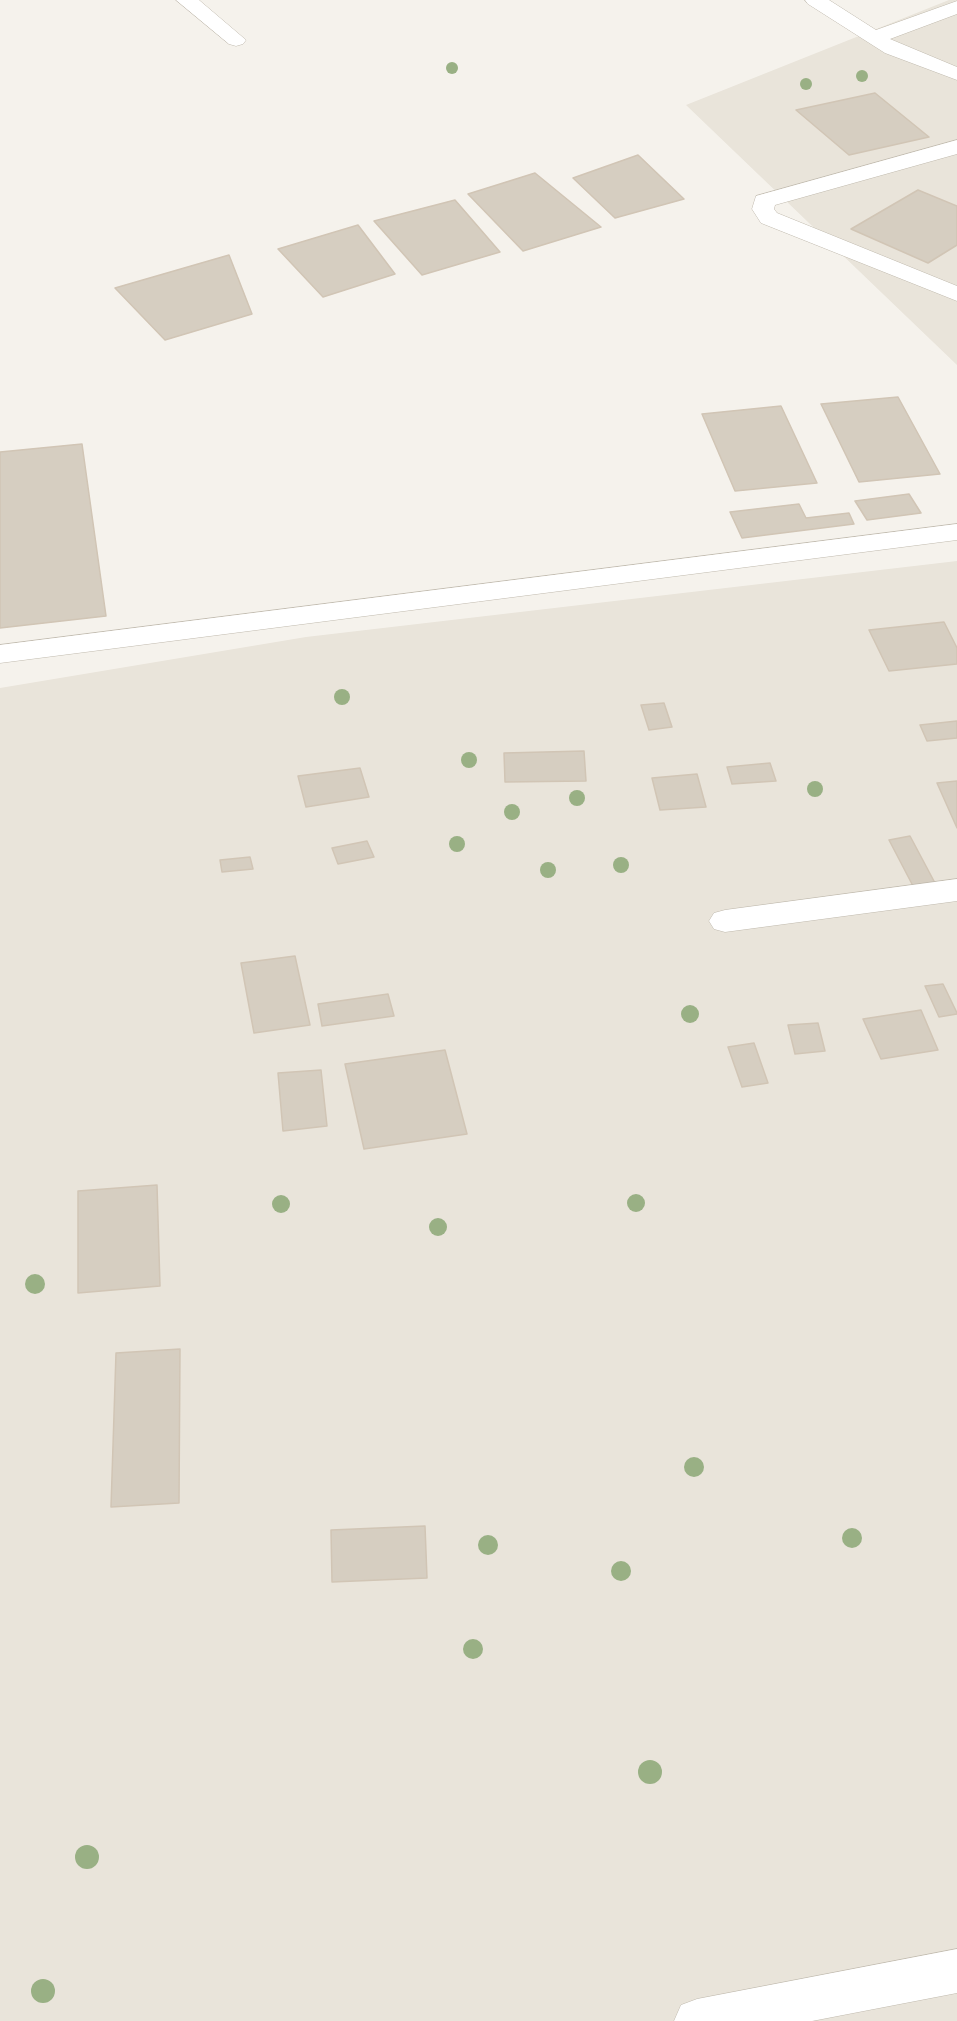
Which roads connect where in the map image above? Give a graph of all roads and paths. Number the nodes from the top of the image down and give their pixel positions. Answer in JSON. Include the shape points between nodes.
{"nodes":[{"id":1,"x":186,"y":0,"type":"edge"},
{"id":2,"x":815,"y":0,"type":"edge"},
{"id":3,"x":957,"y":8,"type":"edge"},
{"id":4,"x":874,"y":38,"type":"junction"},
{"id":5,"x":236,"y":40,"type":"dead end"},
{"id":6,"x":957,"y":75,"type":"edge"},
{"id":7,"x":957,"y":147,"type":"edge"},
{"id":8,"x":957,"y":294,"type":"edge"},
{"id":9,"x":957,"y":532,"type":"edge"},
{"id":10,"x":0,"y":654,"type":"edge"},
{"id":11,"x":957,"y":890,"type":"edge"},
{"id":12,"x":725,"y":921,"type":"dead end"},
{"id":13,"x":957,"y":1971,"type":"edge"},
{"id":14,"x":697,"y":2021,"type":"edge"}],
"edges":[{"from":1,"to":5,"type":"street"},
{"from":2,"to":4,"type":"street"},
{"from":3,"to":4,"type":"street"},
{"from":4,"to":6,"type":"street"},
{"from":7,"to":8,"type":"street","via":[[764,201],[763,209],[769,218]]},
{"from":9,"to":10,"type":"street"},
{"from":11,"to":12,"type":"street"},
{"from":13,"to":14,"type":"street"}]}
